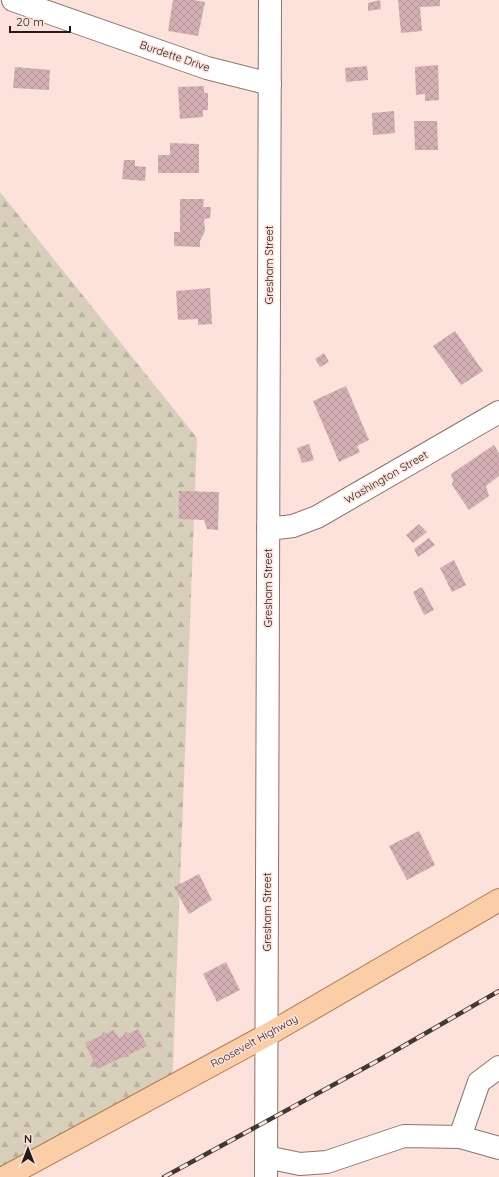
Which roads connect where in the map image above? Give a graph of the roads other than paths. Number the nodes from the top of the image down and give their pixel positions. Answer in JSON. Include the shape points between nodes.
{"nodes":[{"id":1,"x":13,"y":0,"type":"edge"},
{"id":2,"x":270,"y":0,"type":"edge"},
{"id":3,"x":270,"y":84,"type":"junction"},
{"id":4,"x":499,"y":412,"type":"edge"},
{"id":5,"x":268,"y":529,"type":"junction"},
{"id":6,"x":499,"y":900,"type":"edge"},
{"id":7,"x":267,"y":1035,"type":"junction"},
{"id":8,"x":499,"y":1067,"type":"edge"},
{"id":9,"x":460,"y":1137,"type":"junction"},
{"id":10,"x":499,"y":1148,"type":"edge"},
{"id":11,"x":266,"y":1167,"type":"edge"},
{"id":12,"x":5,"y":1177,"type":"edge"}],
"edges":[{"from":1,"to":3,"type":"street","name":"Burdette Drive","via":[[207,68]]},
{"from":2,"to":3,"type":"street","name":"Gresham Street"},
{"from":3,"to":5,"type":"street","name":"Gresham Street"},
{"from":4,"to":5,"type":"street","name":"Washington Street","via":[[317,517],[293,526]]},
{"from":5,"to":7,"type":"street","name":"Gresham Street"},
{"from":6,"to":7,"type":"main road","name":"Roosevelt Highway"},
{"from":7,"to":11,"type":"street","name":"Gresham Street"},
{"from":7,"to":12,"type":"main road","name":"Roosevelt Highway"},
{"from":8,"to":9,"type":"street","via":[[478,1082]]},
{"from":9,"to":10,"type":"street"},
{"from":9,"to":11,"type":"street","via":[[404,1136],[328,1162]]}]}
